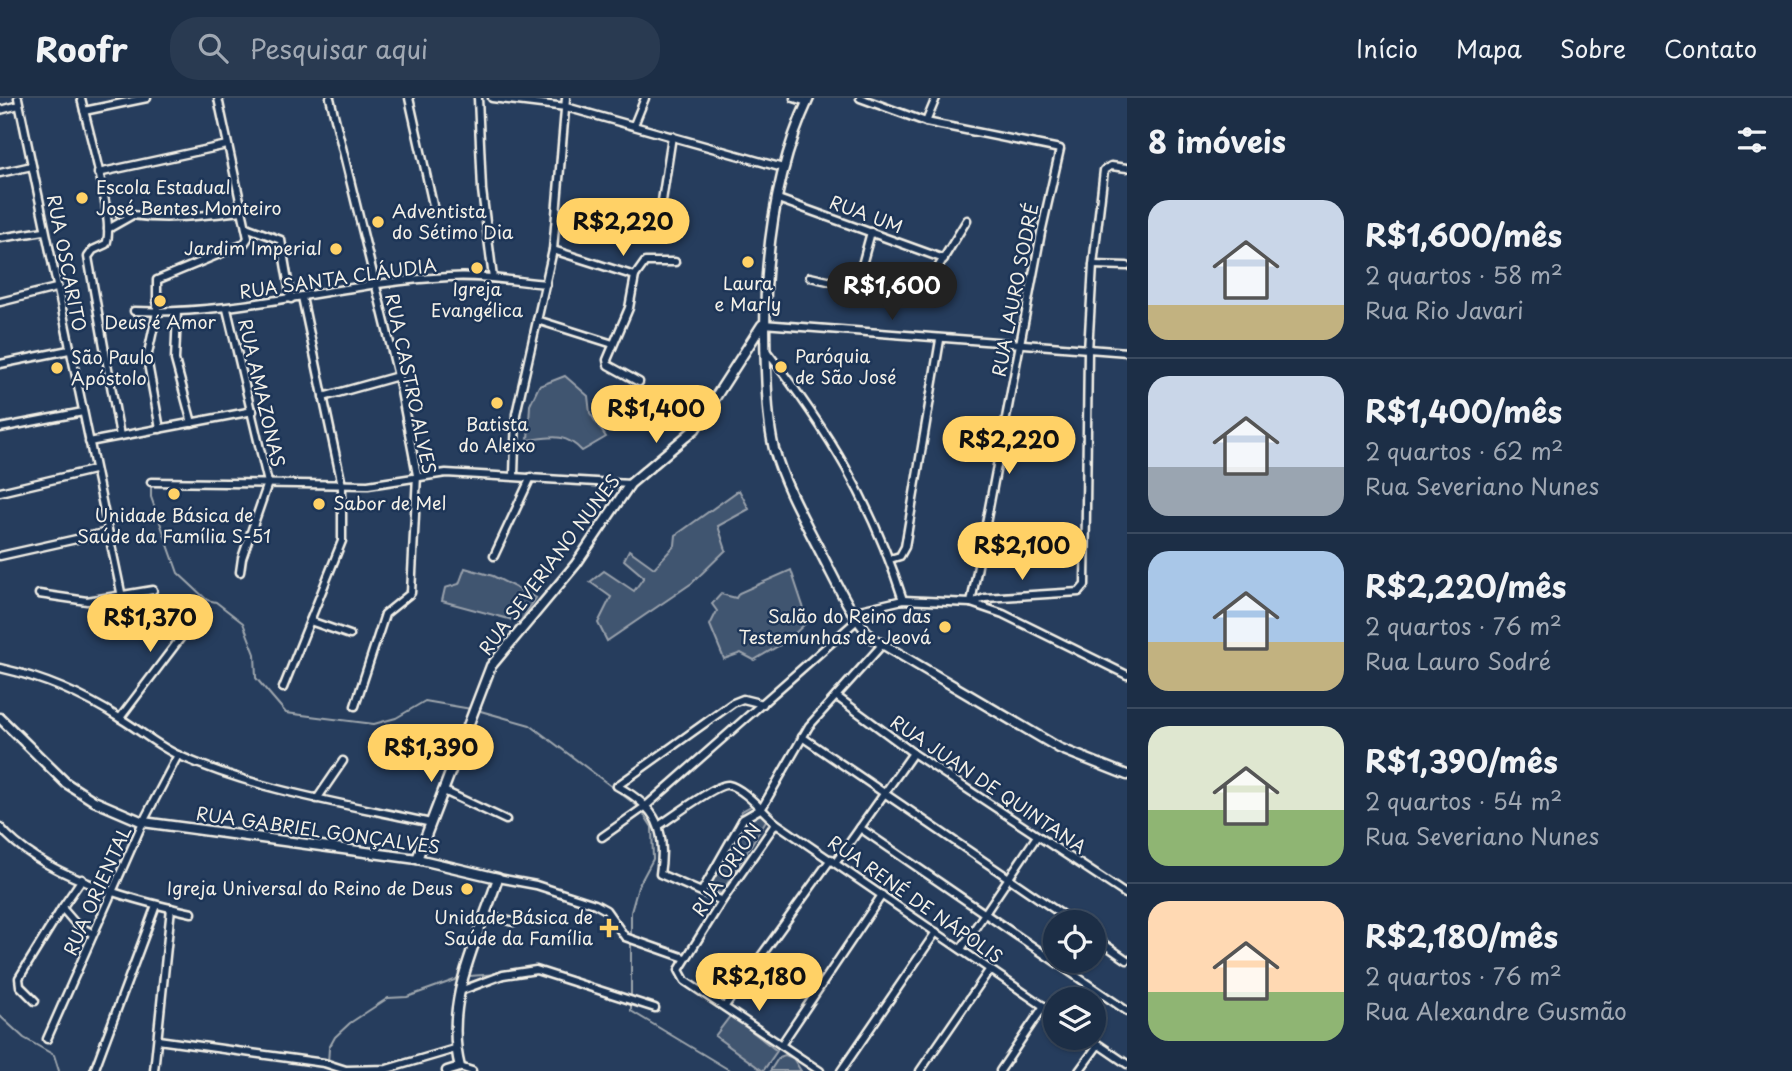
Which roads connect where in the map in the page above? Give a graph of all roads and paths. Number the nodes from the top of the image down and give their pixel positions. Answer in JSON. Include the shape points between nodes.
{"nodes":[{"id":1,"x":81,"y":98,"type":"edge"},
{"id":2,"x":146,"y":98,"type":"edge"},
{"id":3,"x":218,"y":98,"type":"edge"},
{"id":4,"x":330,"y":98,"type":"edge"},
{"id":5,"x":409,"y":98,"type":"edge"},
{"id":6,"x":478,"y":98,"type":"edge"},
{"id":7,"x":492,"y":98,"type":"edge"},
{"id":8,"x":566,"y":98,"type":"edge"},
{"id":9,"x":645,"y":98,"type":"edge"},
{"id":10,"x":793,"y":98,"type":"edge"},
{"id":11,"x":860,"y":98,"type":"edge"},
{"id":12,"x":936,"y":98,"type":"edge"},
{"id":13,"x":808,"y":100,"type":"edge"},
{"id":14,"x":18,"y":102,"type":"edge"},
{"id":15,"x":566,"y":107,"type":"junction"},
{"id":16,"x":0,"y":110,"type":"edge"},
{"id":17,"x":84,"y":111,"type":"junction"},
{"id":18,"x":926,"y":122,"type":"junction"},
{"id":19,"x":634,"y":125,"type":"junction"},
{"id":20,"x":672,"y":136,"type":"junction"},
{"id":21,"x":227,"y":145,"type":"junction"},
{"id":22,"x":32,"y":166,"type":"junction"},
{"id":23,"x":1127,"y":167,"type":"edge"},
{"id":24,"x":783,"y":168,"type":"junction"},
{"id":25,"x":0,"y":173,"type":"edge"},
{"id":26,"x":98,"y":173,"type":"junction"},
{"id":27,"x":778,"y":199,"type":"junction"},
{"id":28,"x":433,"y":205,"type":"dead end"},
{"id":29,"x":106,"y":208,"type":"junction"},
{"id":30,"x":242,"y":211,"type":"junction"},
{"id":31,"x":660,"y":215,"type":"dead end"},
{"id":32,"x":131,"y":216,"type":"junction"},
{"id":33,"x":967,"y":220,"type":"dead end"},
{"id":34,"x":246,"y":227,"type":"junction"},
{"id":35,"x":108,"y":229,"type":"junction"},
{"id":36,"x":44,"y":230,"type":"junction"},
{"id":37,"x":871,"y":232,"type":"junction"},
{"id":38,"x":0,"y":239,"type":"edge"},
{"id":39,"x":552,"y":250,"type":"junction"},
{"id":40,"x":944,"y":258,"type":"junction"},
{"id":41,"x":675,"y":262,"type":"dead end"},
{"id":42,"x":1093,"y":265,"type":"junction"},
{"id":43,"x":1127,"y":266,"type":"edge"},
{"id":44,"x":934,"y":274,"type":"dead end"},
{"id":45,"x":635,"y":276,"type":"junction"},
{"id":46,"x":810,"y":277,"type":"dead end"},
{"id":47,"x":493,"y":278,"type":"junction"},
{"id":48,"x":375,"y":284,"type":"junction"},
{"id":49,"x":546,"y":284,"type":"junction"},
{"id":50,"x":856,"y":287,"type":"junction"},
{"id":51,"x":56,"y":288,"type":"junction"},
{"id":52,"x":302,"y":297,"type":"junction"},
{"id":53,"x":904,"y":298,"type":"dead end"},
{"id":54,"x":291,"y":299,"type":"junction"},
{"id":55,"x":0,"y":302,"type":"edge"},
{"id":56,"x":227,"y":309,"type":"junction"},
{"id":57,"x":134,"y":311,"type":"dead end"},
{"id":58,"x":157,"y":312,"type":"junction"},
{"id":59,"x":177,"y":312,"type":"junction"},
{"id":60,"x":537,"y":320,"type":"junction"},
{"id":61,"x":763,"y":324,"type":"junction"},
{"id":62,"x":940,"y":340,"type":"junction"},
{"id":63,"x":613,"y":344,"type":"junction"},
{"id":64,"x":1019,"y":345,"type":"junction"},
{"id":65,"x":765,"y":348,"type":"junction"},
{"id":66,"x":69,"y":350,"type":"junction"},
{"id":67,"x":1088,"y":351,"type":"junction"},
{"id":68,"x":1127,"y":352,"type":"edge"},
{"id":69,"x":0,"y":364,"type":"edge"},
{"id":70,"x":398,"y":376,"type":"junction"},
{"id":71,"x":639,"y":382,"type":"dead end"},
{"id":72,"x":323,"y":397,"type":"junction"},
{"id":73,"x":253,"y":411,"type":"junction"},
{"id":74,"x":83,"y":412,"type":"junction"},
{"id":75,"x":192,"y":423,"type":"junction"},
{"id":76,"x":0,"y":428,"type":"edge"},
{"id":77,"x":160,"y":429,"type":"junction"},
{"id":78,"x":120,"y":436,"type":"junction"},
{"id":79,"x":89,"y":442,"type":"junction"},
{"id":80,"x":93,"y":470,"type":"junction"},
{"id":81,"x":418,"y":475,"type":"junction"},
{"id":82,"x":514,"y":475,"type":"junction"},
{"id":83,"x":531,"y":477,"type":"junction"},
{"id":84,"x":612,"y":481,"type":"junction"},
{"id":85,"x":152,"y":482,"type":"dead end"},
{"id":86,"x":268,"y":483,"type":"junction"},
{"id":87,"x":630,"y":484,"type":"junction"},
{"id":88,"x":342,"y":485,"type":"junction"},
{"id":89,"x":0,"y":492,"type":"edge"},
{"id":90,"x":621,"y":495,"type":"junction"},
{"id":91,"x":108,"y":532,"type":"junction"},
{"id":92,"x":0,"y":556,"type":"edge"},
{"id":93,"x":494,"y":556,"type":"dead end"},
{"id":94,"x":890,"y":559,"type":"junction"},
{"id":95,"x":240,"y":572,"type":"dead end"},
{"id":96,"x":153,"y":590,"type":"dead end"},
{"id":97,"x":38,"y":594,"type":"dead end"},
{"id":98,"x":122,"y":597,"type":"junction"},
{"id":99,"x":903,"y":600,"type":"junction"},
{"id":100,"x":971,"y":603,"type":"junction"},
{"id":101,"x":204,"y":607,"type":"dead end"},
{"id":102,"x":851,"y":612,"type":"junction"},
{"id":103,"x":310,"y":621,"type":"junction"},
{"id":104,"x":856,"y":621,"type":"junction"},
{"id":105,"x":350,"y":635,"type":"dead end"},
{"id":106,"x":881,"y":646,"type":"junction"},
{"id":107,"x":0,"y":668,"type":"edge"},
{"id":108,"x":1127,"y":675,"type":"edge"},
{"id":109,"x":283,"y":688,"type":"dead end"},
{"id":110,"x":836,"y":696,"type":"junction"},
{"id":111,"x":763,"y":704,"type":"junction"},
{"id":112,"x":355,"y":706,"type":"dead end"},
{"id":113,"x":0,"y":718,"type":"edge"},
{"id":114,"x":120,"y":718,"type":"junction"},
{"id":115,"x":802,"y":737,"type":"junction"},
{"id":116,"x":913,"y":753,"type":"junction"},
{"id":117,"x":178,"y":755,"type":"junction"},
{"id":118,"x":343,"y":761,"type":"dead end"},
{"id":119,"x":1127,"y":775,"type":"edge"},
{"id":120,"x":444,"y":791,"type":"junction"},
{"id":121,"x":884,"y":794,"type":"junction"},
{"id":122,"x":317,"y":799,"type":"junction"},
{"id":123,"x":646,"y":806,"type":"junction"},
{"id":124,"x":762,"y":808,"type":"junction"},
{"id":125,"x":506,"y":820,"type":"dead end"},
{"id":126,"x":144,"y":822,"type":"junction"},
{"id":127,"x":431,"y":823,"type":"junction"},
{"id":128,"x":776,"y":823,"type":"junction"},
{"id":129,"x":660,"y":825,"type":"junction"},
{"id":130,"x":860,"y":828,"type":"junction"},
{"id":131,"x":2,"y":833,"type":"edge"},
{"id":132,"x":1037,"y":836,"type":"junction"},
{"id":133,"x":602,"y":837,"type":"dead end"},
{"id":134,"x":417,"y":859,"type":"junction"},
{"id":135,"x":833,"y":860,"type":"junction"},
{"id":136,"x":1009,"y":877,"type":"junction"},
{"id":137,"x":498,"y":878,"type":"junction"},
{"id":138,"x":82,"y":879,"type":"junction"},
{"id":139,"x":702,"y":891,"type":"junction"},
{"id":140,"x":114,"y":892,"type":"junction"},
{"id":141,"x":882,"y":895,"type":"junction"},
{"id":142,"x":1127,"y":895,"type":"edge"},
{"id":143,"x":722,"y":901,"type":"junction"},
{"id":144,"x":156,"y":905,"type":"junction"},
{"id":145,"x":62,"y":908,"type":"junction"},
{"id":146,"x":171,"y":908,"type":"junction"},
{"id":147,"x":1056,"y":910,"type":"edge"},
{"id":148,"x":192,"y":913,"type":"dead end"},
{"id":149,"x":986,"y":913,"type":"junction"},
{"id":150,"x":486,"y":915,"type":"junction"},
{"id":151,"x":513,"y":922,"type":"dead end"},
{"id":152,"x":936,"y":932,"type":"junction"},
{"id":153,"x":93,"y":934,"type":"junction"},
{"id":154,"x":1106,"y":945,"type":"edge"},
{"id":155,"x":961,"y":950,"type":"junction"},
{"id":156,"x":685,"y":958,"type":"junction"},
{"id":157,"x":1127,"y":960,"type":"edge"},
{"id":158,"x":990,"y":969,"type":"junction"},
{"id":159,"x":460,"y":991,"type":"junction"},
{"id":160,"x":35,"y":1001,"type":"dead end"},
{"id":161,"x":1043,"y":1005,"type":"edge"},
{"id":162,"x":725,"y":1006,"type":"junction"},
{"id":163,"x":1043,"y":1007,"type":"edge"},
{"id":164,"x":655,"y":1008,"type":"dead end"},
{"id":165,"x":1127,"y":1011,"type":"edge"},
{"id":166,"x":47,"y":1039,"type":"dead end"},
{"id":167,"x":158,"y":1040,"type":"junction"},
{"id":168,"x":781,"y":1045,"type":"junction"},
{"id":169,"x":455,"y":1049,"type":"junction"},
{"id":170,"x":1095,"y":1050,"type":"edge"},
{"id":171,"x":1106,"y":1050,"type":"edge"},
{"id":172,"x":1127,"y":1064,"type":"edge"},
{"id":173,"x":460,"y":1067,"type":"junction"},
{"id":174,"x":94,"y":1071,"type":"edge"},
{"id":175,"x":154,"y":1071,"type":"edge"},
{"id":176,"x":346,"y":1071,"type":"edge"},
{"id":177,"x":447,"y":1071,"type":"edge"},
{"id":178,"x":472,"y":1071,"type":"edge"},
{"id":179,"x":820,"y":1071,"type":"edge"},
{"id":180,"x":841,"y":1071,"type":"edge"},
{"id":181,"x":920,"y":1071,"type":"edge"},
{"id":182,"x":1000,"y":1071,"type":"edge"},
{"id":183,"x":1080,"y":1071,"type":"edge"}],
"edges":[{"from":1,"to":17,"type":"street"},
{"from":2,"to":17,"type":"street"},
{"from":3,"to":21,"type":"street"},
{"from":4,"to":48,"type":"street","name":"RUA CASTRO ALVES"},
{"from":5,"to":28,"type":"street"},
{"from":6,"to":47,"type":"street","via":[[482,190]]},
{"from":7,"to":15,"type":"street"},
{"from":8,"to":15,"type":"street"},
{"from":9,"to":19,"type":"street"},
{"from":10,"to":13,"type":"street"},
{"from":11,"to":18,"type":"street"},
{"from":12,"to":18,"type":"street"},
{"from":13,"to":24,"type":"street"},
{"from":14,"to":16,"type":"street"},
{"from":14,"to":22,"type":"street","name":"RUA OSCARITO"},
{"from":15,"to":19,"type":"street"},
{"from":15,"to":39,"type":"street"},
{"from":17,"to":26,"type":"street"},
{"from":18,"to":64,"type":"street","name":"RUA LAURO SODRÉ","via":[[1060,149]]},
{"from":19,"to":20,"type":"street"},
{"from":20,"to":24,"type":"street"},
{"from":20,"to":31,"type":"street"},
{"from":21,"to":26,"type":"street"},
{"from":21,"to":30,"type":"street"},
{"from":22,"to":25,"type":"street"},
{"from":22,"to":36,"type":"street","name":"RUA OSCARITO"},
{"from":23,"to":42,"type":"street","via":[[1107,166],[1102,175]]},
{"from":24,"to":27,"type":"street"},
{"from":26,"to":29,"type":"street"},
{"from":27,"to":37,"type":"street","name":"RUA UM"},
{"from":27,"to":61,"type":"street"},
{"from":29,"to":32,"type":"street"},
{"from":29,"to":35,"type":"street"},
{"from":30,"to":32,"type":"street"},
{"from":30,"to":34,"type":"street"},
{"from":32,"to":35,"type":"street"},
{"from":33,"to":40,"type":"street"},
{"from":34,"to":54,"type":"street","via":[[281,240]]},
{"from":34,"to":58,"type":"street","via":[[244,244],[160,277]]},
{"from":35,"to":78,"type":"street","via":[[106,244],[88,257]]},
{"from":36,"to":38,"type":"street"},
{"from":36,"to":51,"type":"street","name":"RUA OSCARITO"},
{"from":37,"to":40,"type":"street","name":"RUA UM"},
{"from":37,"to":50,"type":"street"},
{"from":39,"to":45,"type":"street"},
{"from":39,"to":49,"type":"street"},
{"from":40,"to":44,"type":"street"},
{"from":41,"to":45,"type":"street","via":[[645,262]]},
{"from":42,"to":43,"type":"street"},
{"from":42,"to":67,"type":"street"},
{"from":45,"to":63,"type":"street","via":[[629,308]]},
{"from":46,"to":50,"type":"street"},
{"from":47,"to":48,"type":"street","name":"RUA SANTA CLÁUDIA","via":[[451,276]]},
{"from":47,"to":49,"type":"street","name":"RUA SANTA CLÁUDIA"},
{"from":48,"to":52,"type":"street","name":"RUA SANTA CLÁUDIA"},
{"from":48,"to":70,"type":"street","name":"RUA CASTRO ALVES"},
{"from":49,"to":60,"type":"street"},
{"from":50,"to":53,"type":"street"},
{"from":51,"to":55,"type":"street"},
{"from":51,"to":66,"type":"street","name":"RUA OSCARITO"},
{"from":52,"to":54,"type":"street","name":"RUA SANTA CLÁUDIA"},
{"from":52,"to":72,"type":"street"},
{"from":54,"to":56,"type":"street","name":"RUA SANTA CLÁUDIA"},
{"from":56,"to":59,"type":"street","name":"RUA SANTA CLÁUDIA"},
{"from":56,"to":73,"type":"street","name":"RUA AMAZONAS"},
{"from":57,"to":58,"type":"street","name":"RUA SANTA CLÁUDIA"},
{"from":58,"to":59,"type":"street","name":"RUA SANTA CLÁUDIA"},
{"from":58,"to":77,"type":"street","via":[[147,358]]},
{"from":59,"to":75,"type":"street","via":[[175,360]]},
{"from":60,"to":63,"type":"street"},
{"from":60,"to":82,"type":"street","via":[[516,414]]},
{"from":61,"to":62,"type":"street"},
{"from":61,"to":65,"type":"street"},
{"from":61,"to":87,"type":"street","name":"RUA SEVERIANO NUNES","via":[[695,429]]},
{"from":62,"to":64,"type":"street"},
{"from":62,"to":94,"type":"street","via":[[905,547],[900,556]]},
{"from":63,"to":71,"type":"street","via":[[608,365]]},
{"from":64,"to":67,"type":"street"},
{"from":64,"to":100,"type":"street","name":"RUA LAURO SODRÉ"},
{"from":65,"to":94,"type":"street","via":[[827,432],[854,478]]},
{"from":65,"to":102,"type":"street","via":[[778,461]]},
{"from":66,"to":69,"type":"street"},
{"from":66,"to":74,"type":"street","name":"RUA OSCARITO"},
{"from":67,"to":68,"type":"street"},
{"from":67,"to":100,"type":"street","via":[[1085,585],[1079,592],[985,598]]},
{"from":70,"to":72,"type":"street"},
{"from":70,"to":81,"type":"street","name":"RUA CASTRO ALVES"},
{"from":72,"to":88,"type":"street"},
{"from":73,"to":75,"type":"street"},
{"from":73,"to":86,"type":"street","name":"RUA AMAZONAS"},
{"from":74,"to":76,"type":"street"},
{"from":74,"to":79,"type":"street","name":"RUA OSCARITO"},
{"from":75,"to":77,"type":"street"},
{"from":77,"to":78,"type":"street"},
{"from":78,"to":79,"type":"street"},
{"from":79,"to":80,"type":"street","name":"RUA OSCARITO"},
{"from":80,"to":89,"type":"street"},
{"from":80,"to":91,"type":"street","name":"RUA OSCARITO"},
{"from":81,"to":82,"type":"street"},
{"from":81,"to":88,"type":"street"},
{"from":81,"to":112,"type":"street","name":"RUA CASTRO ALVES","via":[[411,593],[385,614]]},
{"from":82,"to":83,"type":"street"},
{"from":83,"to":84,"type":"street"},
{"from":83,"to":93,"type":"street"},
{"from":84,"to":87,"type":"street"},
{"from":84,"to":90,"type":"street"},
{"from":85,"to":86,"type":"street"},
{"from":86,"to":88,"type":"street"},
{"from":86,"to":95,"type":"street"},
{"from":87,"to":90,"type":"street","name":"RUA SEVERIANO NUNES"},
{"from":88,"to":103,"type":"street","via":[[342,541]]},
{"from":90,"to":120,"type":"street","name":"RUA SEVERIANO NUNES","via":[[576,564],[492,666]]},
{"from":91,"to":92,"type":"street"},
{"from":91,"to":98,"type":"street","name":"RUA OSCARITO"},
{"from":94,"to":99,"type":"street"},
{"from":96,"to":98,"type":"street"},
{"from":97,"to":98,"type":"street","via":[[87,601]]},
{"from":99,"to":100,"type":"street"},
{"from":99,"to":102,"type":"street"},
{"from":100,"to":108,"type":"street"},
{"from":101,"to":114,"type":"street"},
{"from":102,"to":104,"type":"street"},
{"from":103,"to":105,"type":"street"},
{"from":103,"to":109,"type":"street"},
{"from":104,"to":106,"type":"street"},
{"from":104,"to":111,"type":"street"},
{"from":106,"to":110,"type":"street"},
{"from":106,"to":119,"type":"street","via":[[1059,748]]},
{"from":107,"to":114,"type":"street","via":[[40,677]]},
{"from":110,"to":115,"type":"street"},
{"from":110,"to":116,"type":"street","name":"RUA JUAN DE QUINTANA"},
{"from":111,"to":123,"type":"street"},
{"from":111,"to":123,"type":"street","via":[[743,699],[733,703],[617,786]]},
{"from":113,"to":126,"type":"street","name":"RUA GABRIEL GONÇALVES","via":[[66,783],[94,801]]},
{"from":114,"to":117,"type":"street"},
{"from":115,"to":121,"type":"street"},
{"from":115,"to":124,"type":"street"},
{"from":116,"to":121,"type":"street"},
{"from":116,"to":132,"type":"street","name":"RUA JUAN DE QUINTANA"},
{"from":117,"to":122,"type":"street"},
{"from":117,"to":126,"type":"street","name":"RUA ORIENTAL"},
{"from":118,"to":122,"type":"street"},
{"from":120,"to":125,"type":"street"},
{"from":120,"to":127,"type":"street","name":"RUA SEVERIANO NUNES"},
{"from":121,"to":130,"type":"street"},
{"from":121,"to":136,"type":"street"},
{"from":122,"to":127,"type":"street"},
{"from":123,"to":129,"type":"street"},
{"from":123,"to":133,"type":"street"},
{"from":124,"to":128,"type":"street","name":"RUA RENÉ DE NÁPOLIS"},
{"from":124,"to":129,"type":"street","name":"RUA RENÉ DE NÁPOLIS","via":[[727,785]]},
{"from":124,"to":139,"type":"street","via":[[743,819]]},
{"from":126,"to":134,"type":"street","name":"RUA GABRIEL GONÇALVES"},
{"from":126,"to":140,"type":"street","name":"RUA ORIENTAL"},
{"from":127,"to":134,"type":"street","name":"RUA SEVERIANO NUNES"},
{"from":128,"to":135,"type":"street","name":"RUA RENÉ DE NÁPOLIS"},
{"from":128,"to":143,"type":"street","name":"RUA ORION"},
{"from":129,"to":139,"type":"street","via":[[660,874]]},
{"from":130,"to":135,"type":"street"},
{"from":130,"to":149,"type":"street"},
{"from":131,"to":138,"type":"street"},
{"from":132,"to":136,"type":"street"},
{"from":132,"to":142,"type":"street","name":"RUA JUAN DE QUINTANA"},
{"from":134,"to":137,"type":"street","name":"RUA GABRIEL GONÇALVES"},
{"from":135,"to":141,"type":"street","name":"RUA RENÉ DE NÁPOLIS"},
{"from":135,"to":162,"type":"street"},
{"from":136,"to":147,"type":"street"},
{"from":136,"to":149,"type":"street"},
{"from":137,"to":150,"type":"street"},
{"from":137,"to":156,"type":"street","name":"RUA GABRIEL GONÇALVES","via":[[595,904],[606,910],[625,937]]},
{"from":138,"to":140,"type":"street"},
{"from":138,"to":145,"type":"street"},
{"from":139,"to":143,"type":"street"},
{"from":140,"to":144,"type":"street"},
{"from":140,"to":153,"type":"street","name":"RUA ORIENTAL"},
{"from":141,"to":152,"type":"street","name":"RUA RENÉ DE NÁPOLIS"},
{"from":141,"to":168,"type":"street"},
{"from":143,"to":156,"type":"street","name":"RUA ORION"},
{"from":144,"to":146,"type":"street"},
{"from":144,"to":174,"type":"street"},
{"from":145,"to":153,"type":"street"},
{"from":145,"to":160,"type":"street","via":[[19,978],[20,986]]},
{"from":146,"to":148,"type":"street"},
{"from":146,"to":167,"type":"street"},
{"from":149,"to":155,"type":"street"},
{"from":149,"to":165,"type":"street"},
{"from":150,"to":151,"type":"street"},
{"from":150,"to":159,"type":"street"},
{"from":152,"to":155,"type":"street","name":"RUA RENÉ DE NÁPOLIS"},
{"from":152,"to":180,"type":"street"},
{"from":153,"to":166,"type":"street","name":"RUA ORIENTAL"},
{"from":154,"to":157,"type":"street"},
{"from":155,"to":158,"type":"street","name":"RUA RENÉ DE NÁPOLIS"},
{"from":156,"to":162,"type":"street","name":"RUA ORION","via":[[679,970],[685,981]]},
{"from":158,"to":161,"type":"street","name":"RUA RENÉ DE NÁPOLIS"},
{"from":158,"to":181,"type":"street"},
{"from":159,"to":164,"type":"street","via":[[503,975],[536,970]]},
{"from":159,"to":169,"type":"street"},
{"from":162,"to":168,"type":"street"},
{"from":163,"to":182,"type":"street"},
{"from":167,"to":175,"type":"street"},
{"from":167,"to":176,"type":"street","via":[[324,1063]]},
{"from":168,"to":179,"type":"street"},
{"from":169,"to":173,"type":"street"},
{"from":169,"to":176,"type":"street","via":[[387,1069]]},
{"from":170,"to":183,"type":"street"},
{"from":171,"to":172,"type":"street"},
{"from":173,"to":177,"type":"street"},
{"from":173,"to":178,"type":"street"}]}
